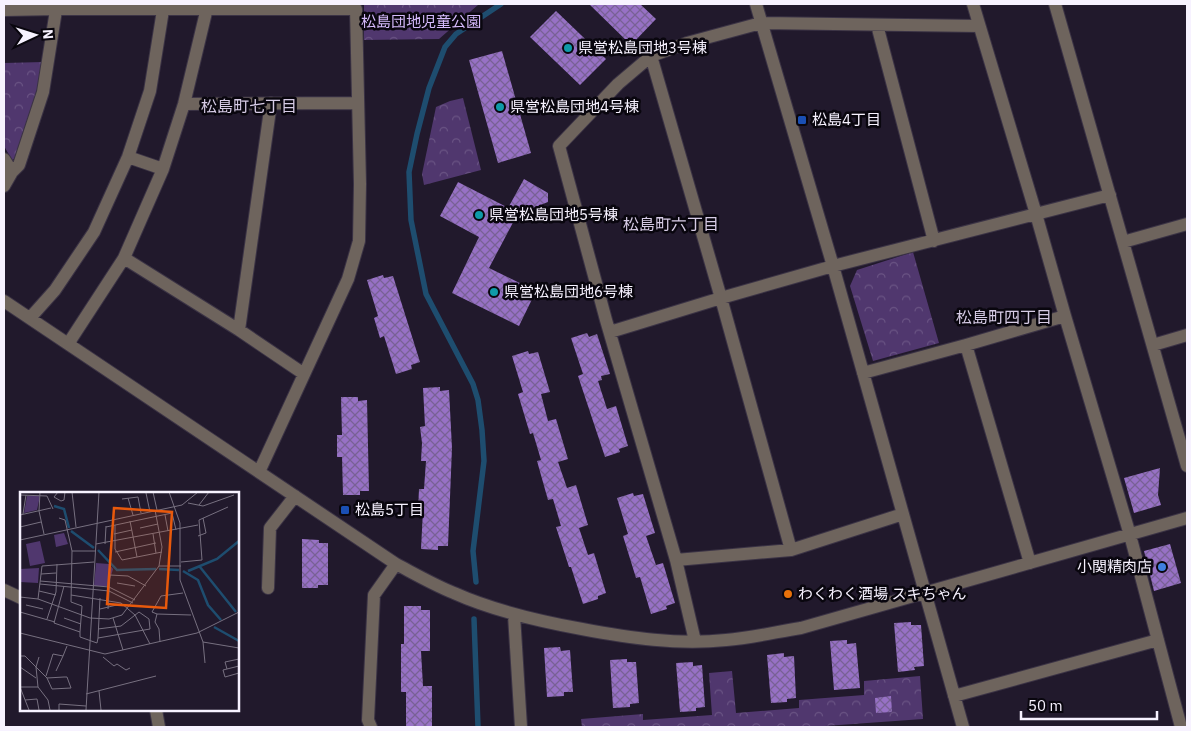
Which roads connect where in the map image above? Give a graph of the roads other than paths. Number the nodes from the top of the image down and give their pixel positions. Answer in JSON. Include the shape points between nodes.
{"nodes":[{"id":1,"x":756,"y":4,"type":"edge"},
{"id":2,"x":973,"y":4,"type":"edge"},
{"id":3,"x":1055,"y":4,"type":"edge"},
{"id":4,"x":57,"y":6,"type":"edge"},
{"id":5,"x":164,"y":6,"type":"edge"},
{"id":6,"x":207,"y":6,"type":"edge"},
{"id":7,"x":4,"y":10,"type":"edge"},
{"id":8,"x":761,"y":23,"type":"junction"},
{"id":9,"x":877,"y":25,"type":"junction"},
{"id":10,"x":980,"y":26,"type":"junction"},
{"id":11,"x":651,"y":56,"type":"junction"},
{"id":12,"x":358,"y":103,"type":"junction"},
{"id":13,"x":184,"y":104,"type":"junction"},
{"id":14,"x":271,"y":104,"type":"junction"},
{"id":15,"x":128,"y":157,"type":"junction"},
{"id":16,"x":4,"y":159,"type":"edge"},
{"id":17,"x":163,"y":169,"type":"junction"},
{"id":18,"x":12,"y":172,"type":"junction"},
{"id":19,"x":4,"y":186,"type":"edge"},
{"id":20,"x":1110,"y":195,"type":"junction"},
{"id":21,"x":1036,"y":214,"type":"junction"},
{"id":22,"x":1187,"y":224,"type":"edge"},
{"id":23,"x":934,"y":241,"type":"junction"},
{"id":24,"x":1124,"y":242,"type":"junction"},
{"id":25,"x":124,"y":258,"type":"junction"},
{"id":26,"x":833,"y":266,"type":"junction"},
{"id":27,"x":721,"y":298,"type":"junction"},
{"id":28,"x":4,"y":301,"type":"edge"},
{"id":29,"x":1065,"y":316,"type":"junction"},
{"id":30,"x":30,"y":318,"type":"junction"},
{"id":31,"x":239,"y":330,"type":"junction"},
{"id":32,"x":610,"y":332,"type":"junction"},
{"id":33,"x":1187,"y":335,"type":"edge"},
{"id":34,"x":68,"y":344,"type":"junction"},
{"id":35,"x":966,"y":345,"type":"junction"},
{"id":36,"x":1153,"y":345,"type":"junction"},
{"id":37,"x":863,"y":373,"type":"junction"},
{"id":38,"x":304,"y":374,"type":"junction"},
{"id":39,"x":1185,"y":447,"type":"edge"},
{"id":40,"x":1187,"y":466,"type":"edge"},
{"id":41,"x":259,"y":472,"type":"junction"},
{"id":42,"x":295,"y":496,"type":"junction"},
{"id":43,"x":903,"y":514,"type":"junction"},
{"id":44,"x":1187,"y":518,"type":"edge"},
{"id":45,"x":1130,"y":535,"type":"junction"},
{"id":46,"x":791,"y":550,"type":"junction"},
{"id":47,"x":676,"y":560,"type":"junction"},
{"id":48,"x":1030,"y":563,"type":"junction"},
{"id":49,"x":396,"y":564,"type":"junction"},
{"id":50,"x":268,"y":588,"type":"dead end"},
{"id":51,"x":4,"y":590,"type":"edge"},
{"id":52,"x":926,"y":593,"type":"junction"},
{"id":53,"x":20,"y":598,"type":"edge"},
{"id":54,"x":514,"y":614,"type":"junction"},
{"id":55,"x":1158,"y":640,"type":"junction"},
{"id":56,"x":695,"y":641,"type":"junction"},
{"id":57,"x":954,"y":696,"type":"junction"},
{"id":58,"x":156,"y":711,"type":"edge"},
{"id":59,"x":159,"y":727,"type":"edge"},
{"id":60,"x":371,"y":727,"type":"edge"},
{"id":61,"x":521,"y":727,"type":"edge"},
{"id":62,"x":963,"y":727,"type":"edge"},
{"id":63,"x":1182,"y":727,"type":"edge"}],
"edges":[{"from":1,"to":8,"type":"street"},
{"from":2,"to":10,"type":"street"},
{"from":3,"to":20,"type":"street"},
{"from":4,"to":5,"type":"street"},
{"from":4,"to":7,"type":"street"},
{"from":4,"to":18,"type":"street","via":[[43,92],[19,165]]},
{"from":5,"to":6,"type":"street"},
{"from":5,"to":15,"type":"street","via":[[150,91]]},
{"from":6,"to":12,"type":"street","via":[[356,9]]},
{"from":6,"to":13,"type":"street"},
{"from":8,"to":9,"type":"street"},
{"from":8,"to":11,"type":"street"},
{"from":8,"to":26,"type":"street"},
{"from":9,"to":10,"type":"street"},
{"from":9,"to":23,"type":"street"},
{"from":10,"to":21,"type":"street"},
{"from":11,"to":27,"type":"street"},
{"from":11,"to":32,"type":"street","via":[[618,84],[558,146]]},
{"from":12,"to":14,"type":"street"},
{"from":12,"to":38,"type":"street","via":[[359,241],[348,279]]},
{"from":13,"to":14,"type":"street"},
{"from":13,"to":17,"type":"street"},
{"from":14,"to":31,"type":"street"},
{"from":15,"to":17,"type":"street"},
{"from":15,"to":30,"type":"street","via":[[94,232],[55,290]]},
{"from":16,"to":18,"type":"street"},
{"from":17,"to":25,"type":"street"},
{"from":18,"to":19,"type":"street"},
{"from":20,"to":21,"type":"street"},
{"from":20,"to":24,"type":"street"},
{"from":21,"to":23,"type":"street"},
{"from":21,"to":29,"type":"street"},
{"from":22,"to":24,"type":"street"},
{"from":23,"to":26,"type":"street"},
{"from":24,"to":36,"type":"street"},
{"from":25,"to":31,"type":"street"},
{"from":25,"to":34,"type":"street"},
{"from":26,"to":27,"type":"street"},
{"from":26,"to":37,"type":"street"},
{"from":27,"to":32,"type":"street"},
{"from":27,"to":46,"type":"street"},
{"from":28,"to":30,"type":"street"},
{"from":29,"to":35,"type":"street"},
{"from":29,"to":45,"type":"street"},
{"from":30,"to":34,"type":"street"},
{"from":31,"to":38,"type":"street"},
{"from":32,"to":47,"type":"street"},
{"from":33,"to":36,"type":"street"},
{"from":34,"to":41,"type":"street"},
{"from":35,"to":37,"type":"street"},
{"from":35,"to":48,"type":"street"},
{"from":36,"to":39,"type":"street"},
{"from":37,"to":43,"type":"street"},
{"from":38,"to":41,"type":"street"},
{"from":39,"to":40,"type":"street"},
{"from":41,"to":42,"type":"street"},
{"from":42,"to":49,"type":"street"},
{"from":42,"to":50,"type":"street","via":[[270,528]]},
{"from":43,"to":46,"type":"street"},
{"from":43,"to":52,"type":"street"},
{"from":44,"to":45,"type":"street"},
{"from":45,"to":48,"type":"street"},
{"from":45,"to":55,"type":"street"},
{"from":46,"to":47,"type":"street"},
{"from":47,"to":56,"type":"street"},
{"from":48,"to":52,"type":"street"},
{"from":49,"to":54,"type":"street","via":[[455,594]]},
{"from":49,"to":60,"type":"street","via":[[374,594],[368,720]]},
{"from":51,"to":53,"type":"street"},
{"from":52,"to":56,"type":"street","via":[[801,628],[752,637]]},
{"from":52,"to":57,"type":"street"},
{"from":54,"to":56,"type":"street","via":[[617,636]]},
{"from":54,"to":61,"type":"street"},
{"from":55,"to":57,"type":"street"},
{"from":55,"to":63,"type":"street"},
{"from":57,"to":62,"type":"street"},
{"from":58,"to":59,"type":"street"}]}
